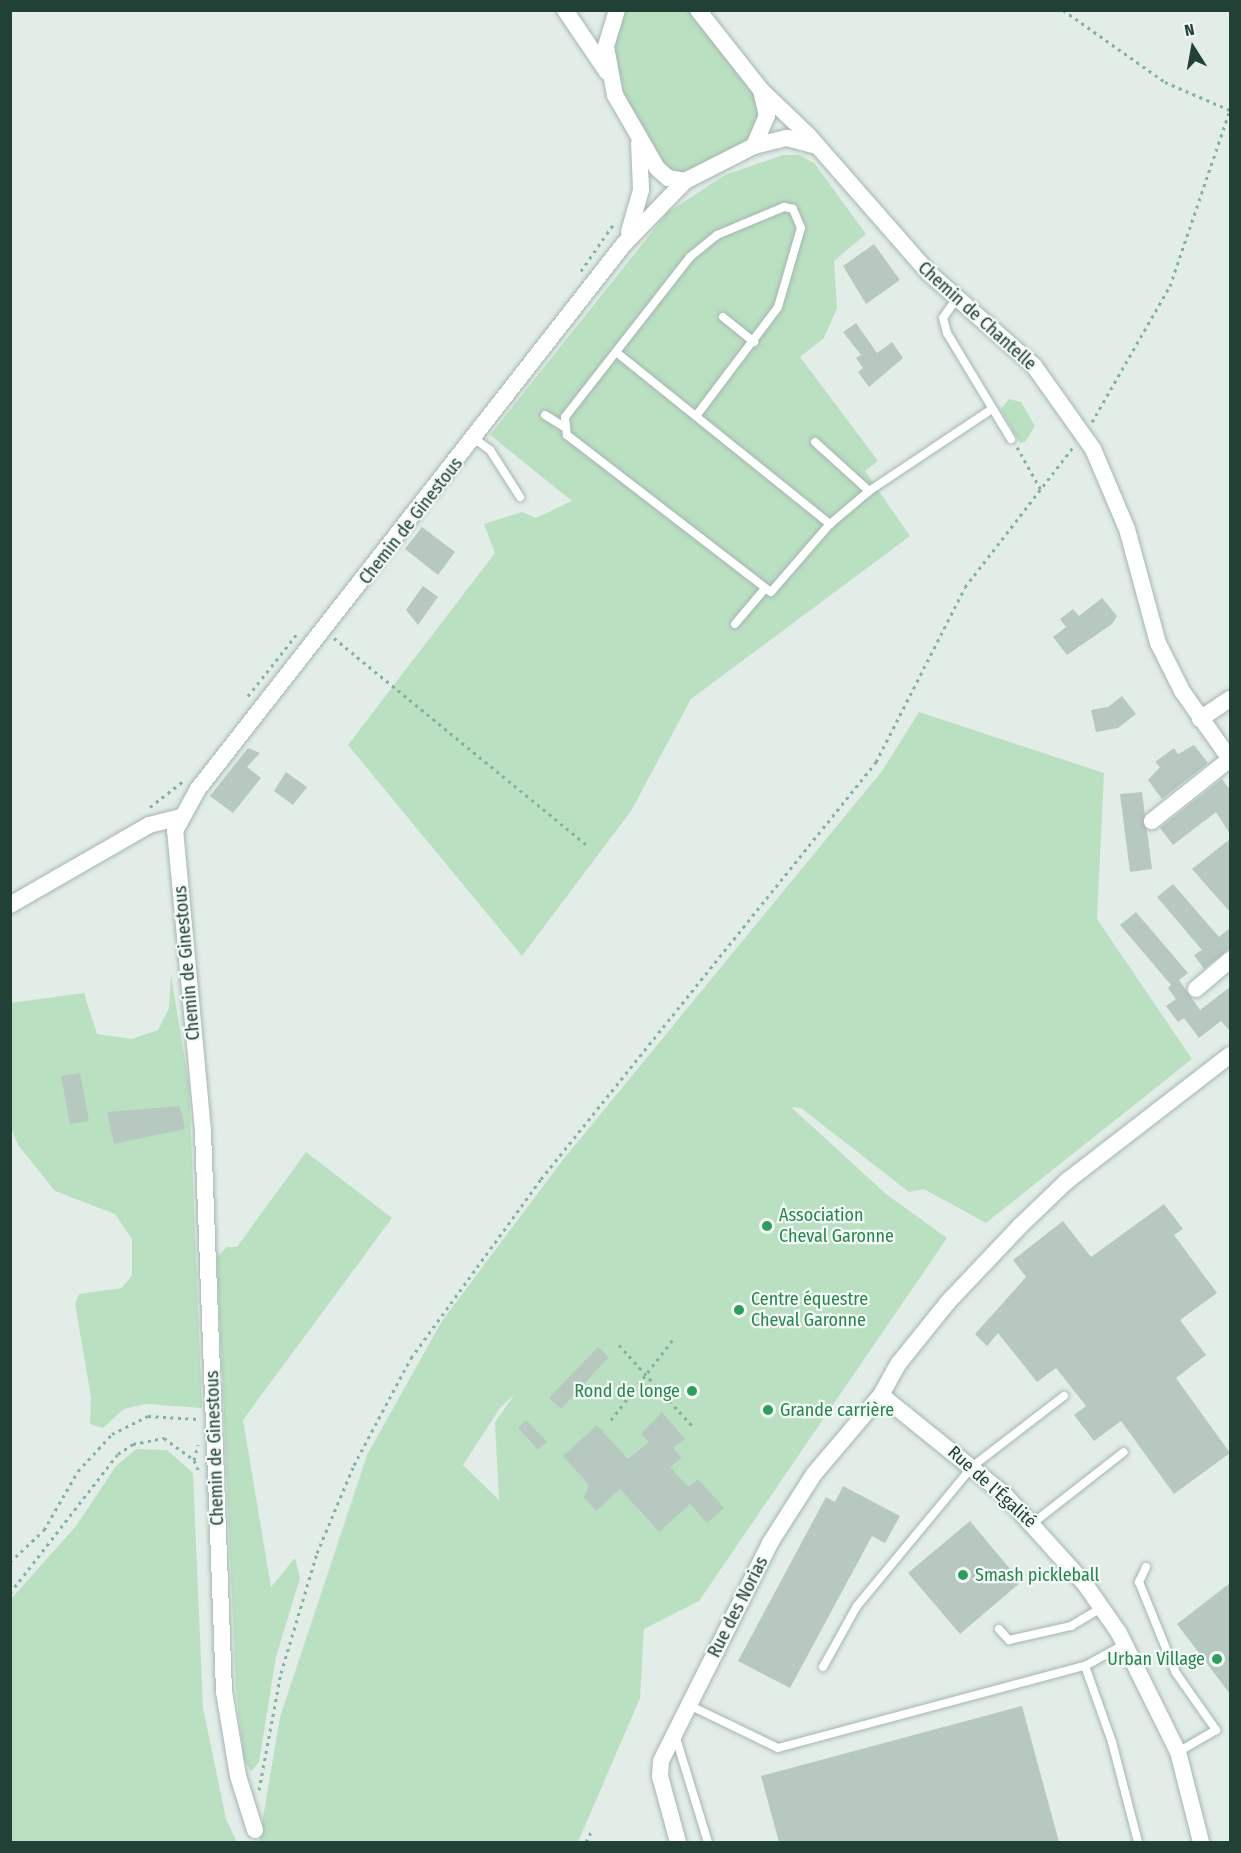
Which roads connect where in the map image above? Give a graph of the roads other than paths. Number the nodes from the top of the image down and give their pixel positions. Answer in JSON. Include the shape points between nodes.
{"nodes":[{"id":1,"x":565,"y":10,"type":"edge"},
{"id":2,"x":617,"y":10,"type":"edge"},
{"id":3,"x":698,"y":10,"type":"edge"},
{"id":4,"x":609,"y":28,"type":"junction"},
{"id":5,"x":580,"y":31,"type":"junction"},
{"id":6,"x":608,"y":72,"type":"junction"},
{"id":7,"x":761,"y":90,"type":"junction"},
{"id":8,"x":639,"y":139,"type":"junction"},
{"id":9,"x":754,"y":147,"type":"junction"},
{"id":10,"x":819,"y":148,"type":"junction"},
{"id":11,"x":685,"y":181,"type":"junction"},
{"id":12,"x":624,"y":244,"type":"junction"},
{"id":13,"x":957,"y":298,"type":"junction"},
{"id":14,"x":723,"y":317,"type":"dead end"},
{"id":15,"x":754,"y":342,"type":"junction"},
{"id":16,"x":616,"y":352,"type":"junction"},
{"id":17,"x":992,"y":409,"type":"junction"},
{"id":18,"x":545,"y":415,"type":"dead end"},
{"id":19,"x":696,"y":416,"type":"junction"},
{"id":20,"x":564,"y":428,"type":"junction"},
{"id":21,"x":475,"y":439,"type":"junction"},
{"id":22,"x":1011,"y":439,"type":"road end"},
{"id":23,"x":815,"y":442,"type":"dead end"},
{"id":24,"x":869,"y":491,"type":"junction"},
{"id":25,"x":520,"y":497,"type":"dead end"},
{"id":26,"x":830,"y":524,"type":"junction"},
{"id":27,"x":763,"y":591,"type":"junction"},
{"id":28,"x":735,"y":624,"type":"dead end"},
{"id":29,"x":1230,"y":699,"type":"edge"},
{"id":30,"x":1200,"y":718,"type":"junction"},
{"id":31,"x":1230,"y":759,"type":"edge"},
{"id":32,"x":181,"y":817,"type":"junction"},
{"id":33,"x":1152,"y":821,"type":"dead end"},
{"id":34,"x":10,"y":905,"type":"edge"},
{"id":35,"x":1230,"y":960,"type":"edge"},
{"id":36,"x":1196,"y":989,"type":"dead end"},
{"id":37,"x":1230,"y":1055,"type":"edge"},
{"id":38,"x":880,"y":1395,"type":"junction"},
{"id":39,"x":1064,"y":1396,"type":"dead end"},
{"id":40,"x":1124,"y":1452,"type":"dead end"},
{"id":41,"x":973,"y":1466,"type":"junction"},
{"id":42,"x":1033,"y":1523,"type":"junction"},
{"id":43,"x":1146,"y":1567,"type":"dead end"},
{"id":44,"x":1101,"y":1608,"type":"junction"},
{"id":45,"x":999,"y":1629,"type":"dead end"},
{"id":46,"x":1125,"y":1644,"type":"junction"},
{"id":47,"x":1085,"y":1666,"type":"junction"},
{"id":48,"x":823,"y":1667,"type":"dead end"},
{"id":49,"x":689,"y":1705,"type":"junction"},
{"id":50,"x":674,"y":1735,"type":"junction"},
{"id":51,"x":1178,"y":1752,"type":"junction"},
{"id":52,"x":255,"y":1830,"type":"dead end"},
{"id":53,"x":678,"y":1842,"type":"edge"},
{"id":54,"x":708,"y":1842,"type":"edge"},
{"id":55,"x":1138,"y":1842,"type":"edge"},
{"id":56,"x":1202,"y":1842,"type":"edge"}],
"edges":[{"from":1,"to":5,"type":"street"},
{"from":2,"to":4,"type":"street","name":"Chemin de Ginestous"},
{"from":3,"to":7,"type":"street"},
{"from":4,"to":5,"type":"street"},
{"from":4,"to":6,"type":"street","name":"Chemin de Ginestous"},
{"from":5,"to":6,"type":"street"},
{"from":6,"to":8,"type":"street","name":"Chemin de Ginestous"},
{"from":7,"to":9,"type":"street","via":[[767,116]]},
{"from":7,"to":10,"type":"street","name":"Chemin de Chantelle"},
{"from":8,"to":11,"type":"street","name":"Chemin de Ginestous","via":[[657,168],[668,178]]},
{"from":8,"to":12,"type":"street","name":"Chemin de Ginestous","via":[[641,190]]},
{"from":9,"to":10,"type":"street","via":[[787,138]]},
{"from":9,"to":11,"type":"street","name":"Chemin de Ginestous"},
{"from":10,"to":13,"type":"street","name":"Chemin de Chantelle","via":[[901,244]]},
{"from":11,"to":12,"type":"street","name":"Chemin de Ginestous"},
{"from":12,"to":21,"type":"street","name":"Chemin de Ginestous"},
{"from":13,"to":17,"type":"lane","via":[[943,318],[947,333]]},
{"from":13,"to":30,"type":"street","name":"Chemin de Chantelle","via":[[1034,366],[1084,433],[1127,529],[1158,643]]},
{"from":14,"to":15,"type":"lane"},
{"from":15,"to":16,"type":"lane","via":[[786,286],[801,228],[793,209],[764,213],[717,235],[690,257]]},
{"from":15,"to":19,"type":"lane"},
{"from":16,"to":19,"type":"lane"},
{"from":16,"to":20,"type":"lane","via":[[565,417]]},
{"from":17,"to":22,"type":"lane"},
{"from":17,"to":24,"type":"lane"},
{"from":18,"to":20,"type":"lane"},
{"from":19,"to":26,"type":"lane"},
{"from":20,"to":27,"type":"lane"},
{"from":21,"to":25,"type":"lane","via":[[490,450]]},
{"from":21,"to":32,"type":"street","name":"Chemin de Ginestous"},
{"from":23,"to":24,"type":"lane"},
{"from":24,"to":26,"type":"lane"},
{"from":26,"to":27,"type":"lane","via":[[777,589]]},
{"from":27,"to":28,"type":"lane"},
{"from":29,"to":30,"type":"street"},
{"from":30,"to":31,"type":"street","name":"Chemin de Chantelle"},
{"from":31,"to":33,"type":"street"},
{"from":32,"to":34,"type":"street","via":[[149,825]]},
{"from":32,"to":52,"type":"street","name":"Chemin de Ginestous","via":[[175,831],[203,1131],[224,1691],[237,1776]]},
{"from":35,"to":36,"type":"street"},
{"from":37,"to":38,"type":"street","via":[[1076,1174],[1020,1226],[948,1302]]},
{"from":38,"to":41,"type":"street","name":"Rue de l'Égalité"},
{"from":38,"to":49,"type":"street","name":"Rue des Norias","via":[[814,1474],[770,1543]]},
{"from":39,"to":41,"type":"lane"},
{"from":40,"to":42,"type":"lane"},
{"from":41,"to":42,"type":"street","name":"Rue de l'Égalité"},
{"from":41,"to":48,"type":"lane","via":[[857,1606]]},
{"from":42,"to":44,"type":"street","name":"Rue de l'Égalité"},
{"from":43,"to":51,"type":"lane","via":[[1139,1582],[1176,1673],[1216,1730]]},
{"from":44,"to":45,"type":"lane","via":[[1071,1626],[1009,1640]]},
{"from":44,"to":46,"type":"street","name":"Rue de l'Égalité"},
{"from":46,"to":47,"type":"lane"},
{"from":46,"to":51,"type":"street","name":"Rue de l'Égalité"},
{"from":47,"to":49,"type":"lane","via":[[778,1748]]},
{"from":47,"to":55,"type":"lane","via":[[1112,1742]]},
{"from":49,"to":50,"type":"street","name":"Rue des Norias"},
{"from":50,"to":53,"type":"street","name":"Rue des Norias","via":[[660,1776]]},
{"from":50,"to":54,"type":"lane"},
{"from":51,"to":56,"type":"street","name":"Rue de l'Égalité"}]}
